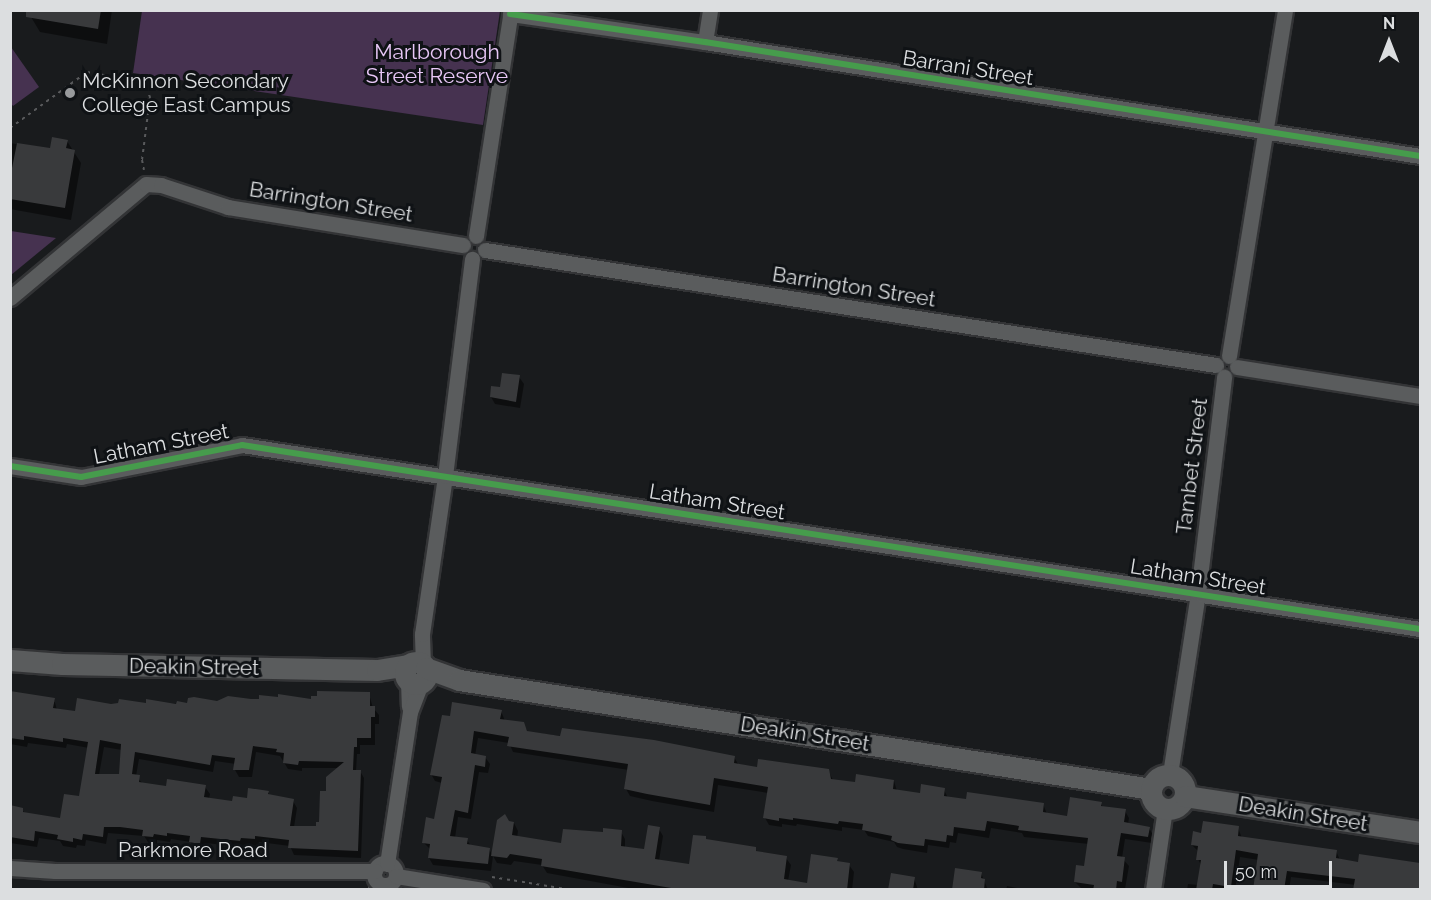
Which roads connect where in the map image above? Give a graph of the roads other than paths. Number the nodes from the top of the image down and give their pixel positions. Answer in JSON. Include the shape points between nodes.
{"nodes":[{"id":1,"x":710,"y":10,"type":"edge"},
{"id":2,"x":1285,"y":10,"type":"edge"},
{"id":3,"x":510,"y":12,"type":"edge"},
{"id":4,"x":705,"y":42,"type":"junction"},
{"id":5,"x":1267,"y":133,"type":"junction"},
{"id":6,"x":1420,"y":156,"type":"edge"},
{"id":7,"x":476,"y":236,"type":"junction"},
{"id":8,"x":463,"y":245,"type":"junction"},
{"id":9,"x":479,"y":254,"type":"junction"},
{"id":10,"x":10,"y":298,"type":"edge"},
{"id":11,"x":1227,"y":366,"type":"junction"},
{"id":12,"x":1420,"y":396,"type":"edge"},
{"id":13,"x":10,"y":466,"type":"edge"},
{"id":14,"x":446,"y":476,"type":"junction"},
{"id":15,"x":1198,"y":593,"type":"junction"},
{"id":16,"x":1420,"y":628,"type":"edge"},
{"id":17,"x":10,"y":660,"type":"edge"},
{"id":18,"x":416,"y":673,"type":"junction"},
{"id":19,"x":1170,"y":774,"type":"junction"},
{"id":20,"x":1150,"y":789,"type":"junction"},
{"id":21,"x":1185,"y":796,"type":"junction"},
{"id":22,"x":1165,"y":809,"type":"junction"},
{"id":23,"x":1420,"y":832,"type":"edge"},
{"id":24,"x":10,"y":868,"type":"edge"},
{"id":25,"x":381,"y":878,"type":"edge"},
{"id":26,"x":483,"y":890,"type":"edge"},
{"id":27,"x":1153,"y":890,"type":"edge"}],
"edges":[{"from":1,"to":4,"type":"street"},
{"from":2,"to":5,"type":"street","name":"Tambet Street"},
{"from":3,"to":4,"type":"street","name":"Barrani Street"},
{"from":3,"to":7,"type":"street"},
{"from":4,"to":5,"type":"street","name":"Barrani Street"},
{"from":5,"to":6,"type":"street","name":"Barrani Street"},
{"from":5,"to":11,"type":"street","name":"Tambet Street"},
{"from":7,"to":8,"type":"street","via":[[466,239]]},
{"from":7,"to":9,"type":"street","via":[[484,243]]},
{"from":8,"to":9,"type":"street","via":[[464,253]]},
{"from":8,"to":10,"type":"street","name":"Barrington Street","via":[[228,207],[161,185],[146,184]]},
{"from":9,"to":11,"type":"street","name":"Barrington Street"},
{"from":9,"to":14,"type":"street"},
{"from":11,"to":12,"type":"street","name":"Barrington Street"},
{"from":11,"to":15,"type":"street","name":"Tambet Street"},
{"from":13,"to":14,"type":"street","name":"Latham Street","via":[[81,477],[242,445]]},
{"from":14,"to":15,"type":"street","name":"Latham Street"},
{"from":14,"to":18,"type":"street"},
{"from":15,"to":16,"type":"street","name":"Latham Street"},
{"from":15,"to":19,"type":"street","name":"Tambet Street"},
{"from":17,"to":18,"type":"street","name":"Deakin Street"},
{"from":18,"to":20,"type":"street","name":"Deakin Street"},
{"from":18,"to":25,"type":"street"},
{"from":19,"to":20,"type":"street","via":[[1157,778]]},
{"from":19,"to":21,"type":"street","via":[[1182,782]]},
{"from":20,"to":22,"type":"street","via":[[1154,802]]},
{"from":21,"to":22,"type":"street","via":[[1177,806]]},
{"from":21,"to":23,"type":"street","name":"Deakin Street"},
{"from":22,"to":27,"type":"street"},
{"from":24,"to":25,"type":"street","name":"Parkmore Road"},
{"from":25,"to":26,"type":"street","name":"Parkmore Road"}]}
